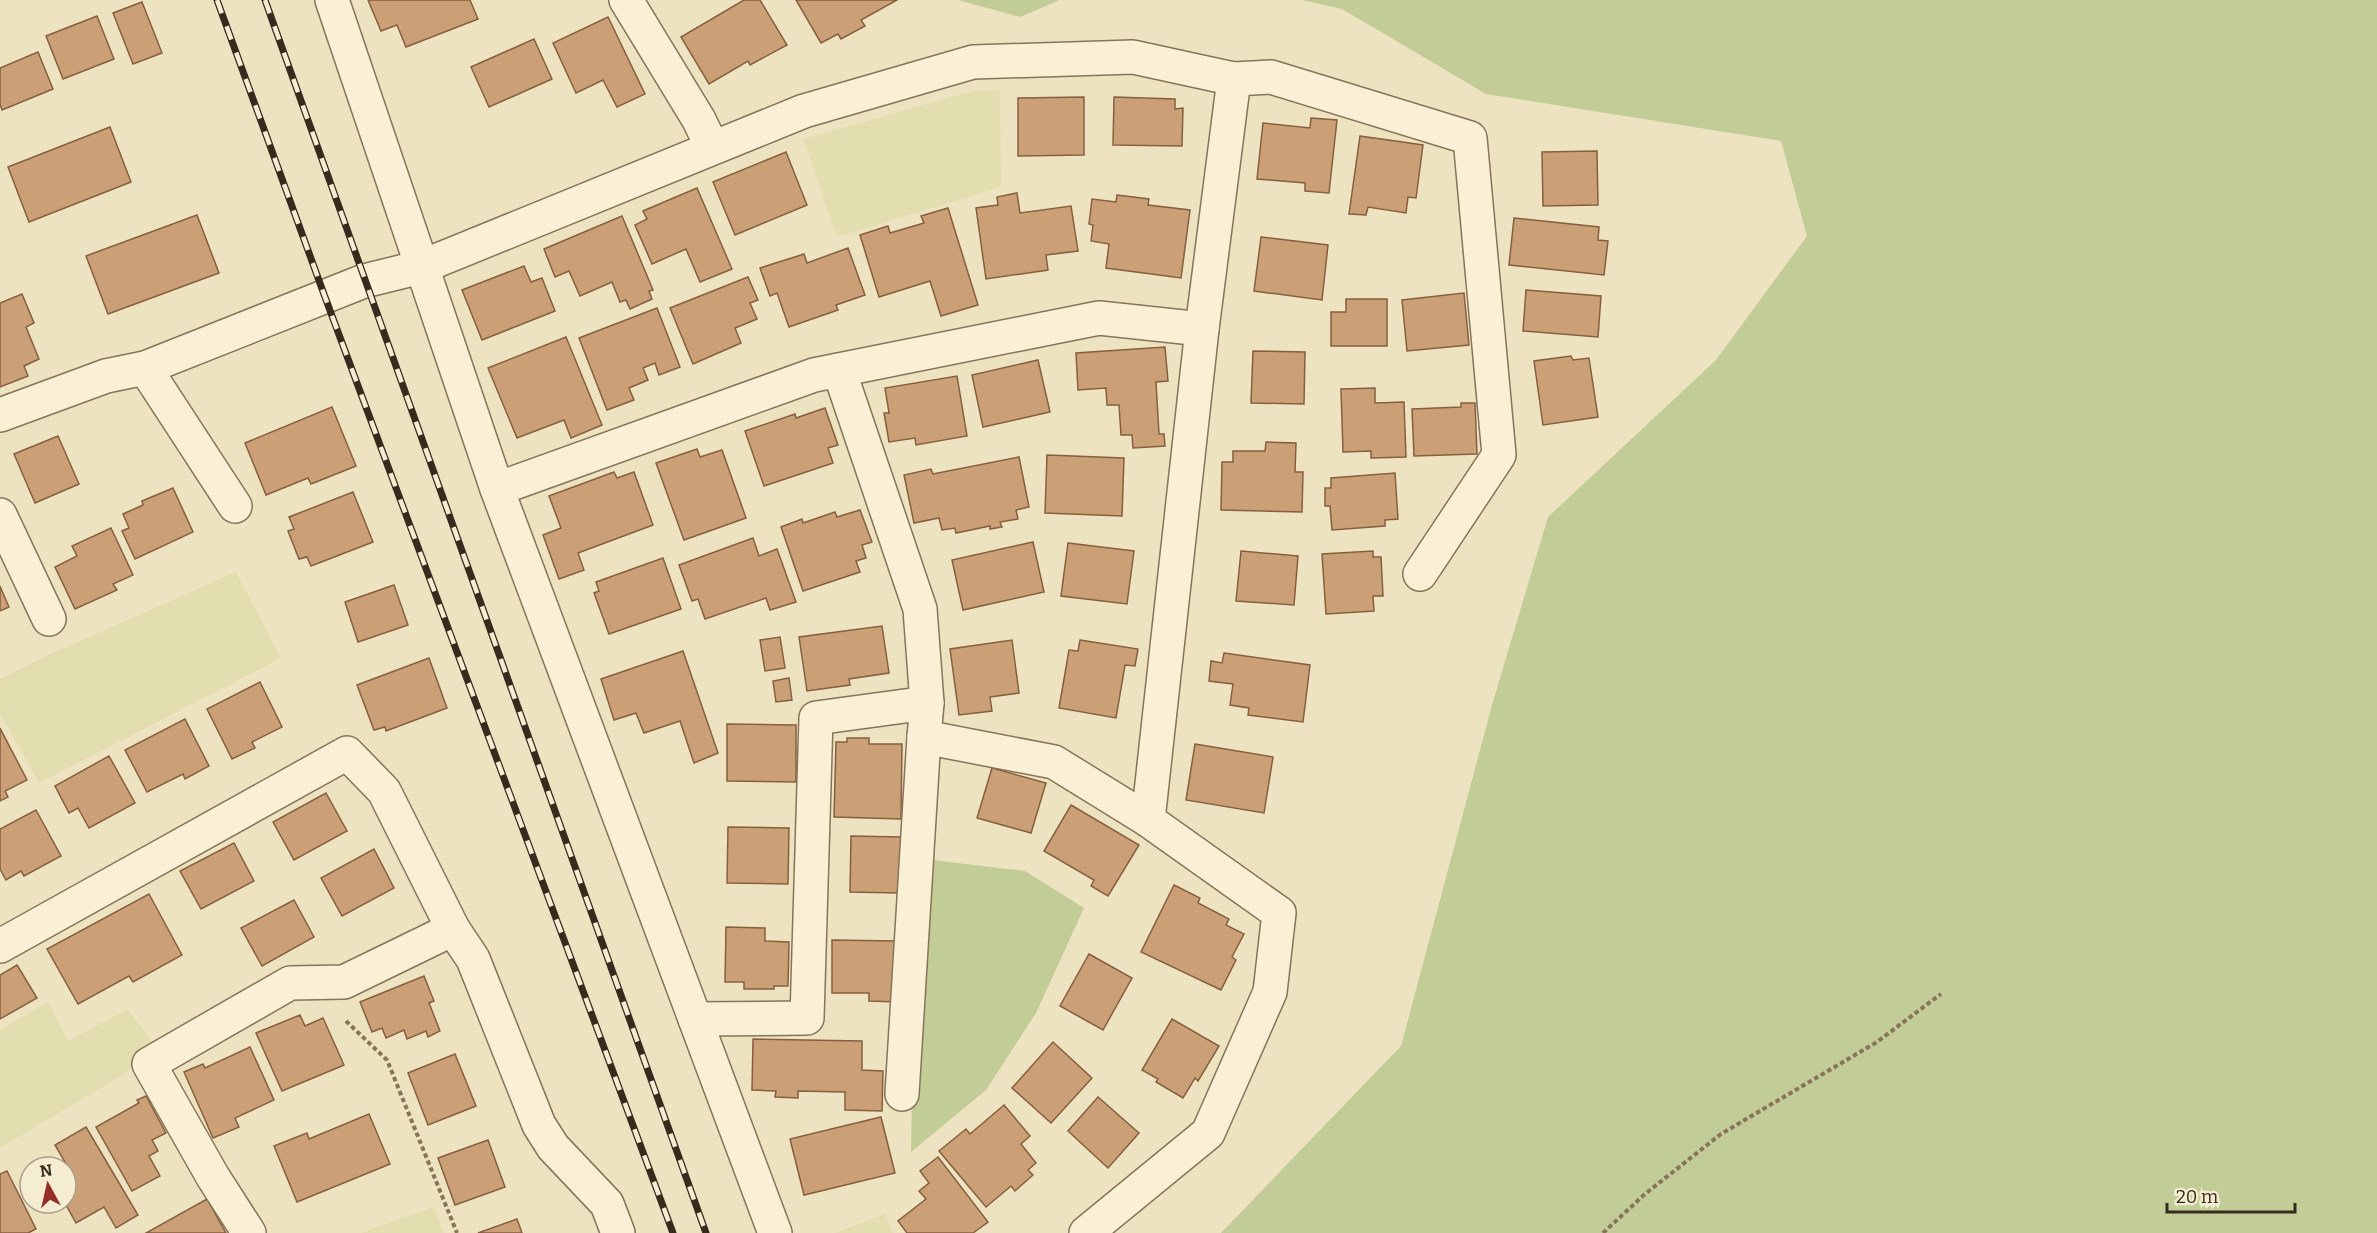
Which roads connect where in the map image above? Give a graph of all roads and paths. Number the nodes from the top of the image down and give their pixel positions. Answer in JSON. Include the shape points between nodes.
{"nodes":[{"id":1,"x":332,"y":0,"type":"edge"},
{"id":2,"x":626,"y":0,"type":"edge"},
{"id":3,"x":1234,"y":79,"type":"junction"},
{"id":4,"x":712,"y":147,"type":"junction"},
{"id":5,"x":422,"y":267,"type":"junction"},
{"id":6,"x":1202,"y":329,"type":"junction"},
{"id":7,"x":145,"y":368,"type":"junction"},
{"id":8,"x":839,"y":370,"type":"junction"},
{"id":9,"x":0,"y":416,"type":"edge"},
{"id":10,"x":497,"y":489,"type":"junction"},
{"id":11,"x":235,"y":506,"type":"dead end"},
{"id":12,"x":0,"y":515,"type":"edge"},
{"id":13,"x":1420,"y":574,"type":"dead end"},
{"id":14,"x":49,"y":619,"type":"dead end"},
{"id":15,"x":927,"y":703,"type":"junction"},
{"id":16,"x":924,"y":737,"type":"junction"},
{"id":17,"x":1148,"y":820,"type":"junction"},
{"id":18,"x":453,"y":929,"type":"junction"},
{"id":19,"x":0,"y":946,"type":"edge"},
{"id":20,"x":316,"y":983,"type":"junction"},
{"id":21,"x":1941,"y":994,"type":"dead end"},
{"id":22,"x":695,"y":1019,"type":"junction"},
{"id":23,"x":902,"y":1094,"type":"dead end"},
{"id":24,"x":249,"y":1233,"type":"edge"},
{"id":25,"x":457,"y":1233,"type":"edge"},
{"id":26,"x":618,"y":1233,"type":"edge"},
{"id":27,"x":775,"y":1233,"type":"edge"},
{"id":28,"x":1086,"y":1233,"type":"edge"},
{"id":29,"x":1603,"y":1233,"type":"edge"}],
"edges":[{"from":1,"to":5,"type":"street"},
{"from":2,"to":4,"type":"street"},
{"from":3,"to":4,"type":"street","via":[[1133,57],[973,62],[804,111]]},
{"from":3,"to":6,"type":"street"},
{"from":3,"to":13,"type":"street","via":[[1271,77],[1470,138],[1499,455]]},
{"from":4,"to":5,"type":"street"},
{"from":5,"to":7,"type":"street","via":[[364,281]]},
{"from":5,"to":10,"type":"street"},
{"from":6,"to":8,"type":"street","via":[[1099,318]]},
{"from":6,"to":17,"type":"street"},
{"from":7,"to":9,"type":"street","via":[[106,376]]},
{"from":7,"to":11,"type":"street"},
{"from":8,"to":10,"type":"street","via":[[814,375]]},
{"from":8,"to":15,"type":"street","via":[[920,609]]},
{"from":10,"to":22,"type":"street"},
{"from":12,"to":14,"type":"street"},
{"from":15,"to":16,"type":"street"},
{"from":15,"to":22,"type":"street","via":[[816,718],[807,1018]]},
{"from":16,"to":17,"type":"street","via":[[1054,762]]},
{"from":16,"to":23,"type":"street"},
{"from":17,"to":28,"type":"street","via":[[1279,913],[1270,992],[1208,1133]]},
{"from":18,"to":19,"type":"street","via":[[384,791],[347,753]]},
{"from":18,"to":20,"type":"street","via":[[344,982]]},
{"from":18,"to":26,"type":"street","via":[[473,959],[539,1125],[553,1147],[608,1204]]},
{"from":20,"to":24,"type":"street","via":[[290,983],[149,1064]]},
{"from":20,"to":25,"type":"path","via":[[326,1002],[387,1060]]},
{"from":21,"to":29,"type":"path","via":[[1877,1042],[1720,1134]]},
{"from":22,"to":27,"type":"street"}]}
